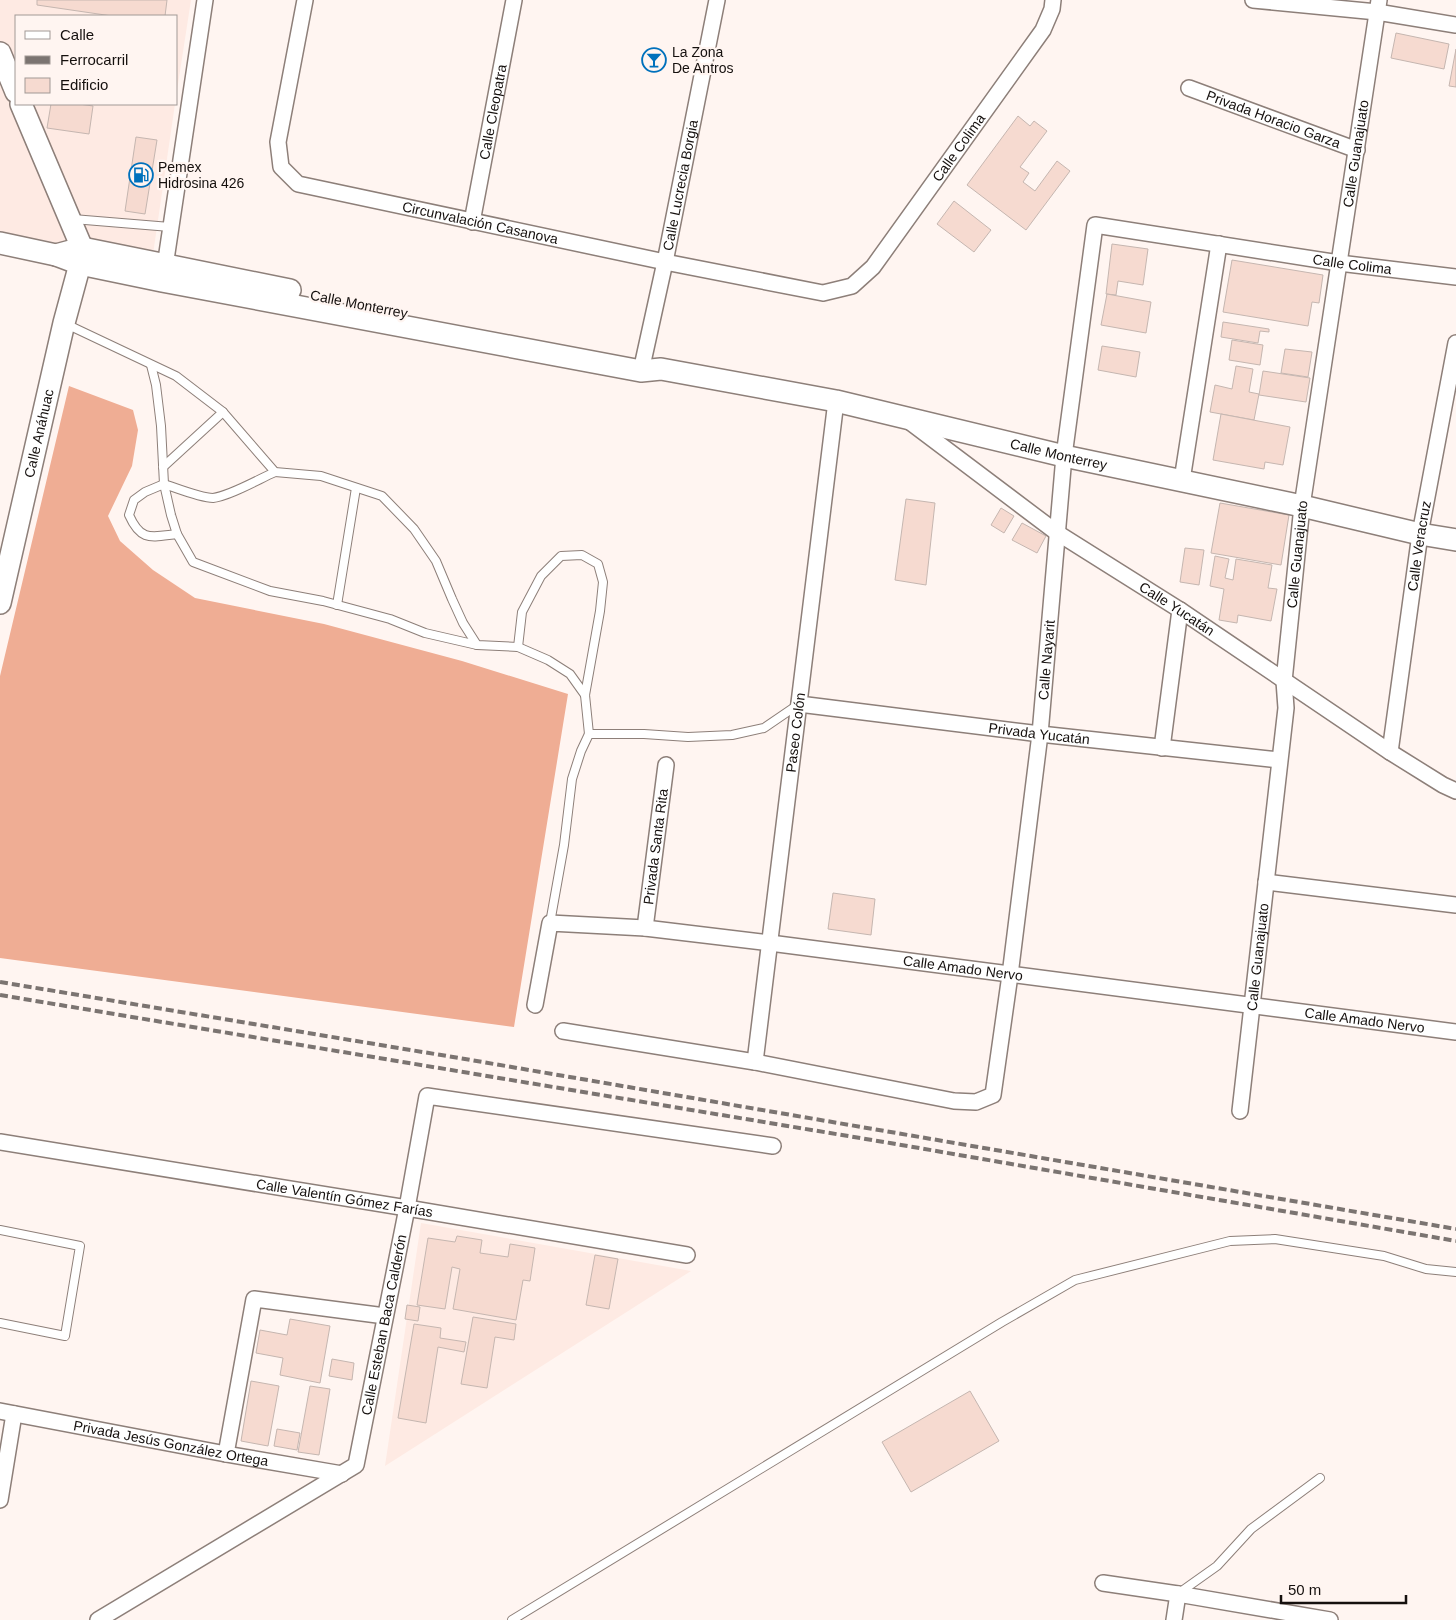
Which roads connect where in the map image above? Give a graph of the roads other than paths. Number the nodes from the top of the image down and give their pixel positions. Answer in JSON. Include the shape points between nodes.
{"nodes":[{"id":1,"x":205,"y":0,"type":"edge"},
{"id":2,"x":305,"y":0,"type":"edge"},
{"id":3,"x":514,"y":0,"type":"edge"},
{"id":4,"x":717,"y":0,"type":"edge"},
{"id":5,"x":1053,"y":0,"type":"edge"},
{"id":6,"x":1253,"y":0,"type":"edge"},
{"id":7,"x":1378,"y":6,"type":"edge"},
{"id":8,"x":1456,"y":25,"type":"edge"},
{"id":9,"x":0,"y":53,"type":"edge"},
{"id":10,"x":1189,"y":88,"type":"dead end"},
{"id":11,"x":15,"y":90,"type":"edge"},
{"id":12,"x":21,"y":105,"type":"edge"},
{"id":13,"x":1357,"y":150,"type":"junction"},
{"id":14,"x":69,"y":218,"type":"junction"},
{"id":15,"x":472,"y":222,"type":"junction"},
{"id":16,"x":1095,"y":225,"type":"joint"},
{"id":17,"x":170,"y":227,"type":"junction"},
{"id":18,"x":0,"y":243,"type":"edge"},
{"id":19,"x":1219,"y":244,"type":"junction"},
{"id":20,"x":81,"y":256,"type":"junction"},
{"id":21,"x":665,"y":262,"type":"junction"},
{"id":22,"x":1339,"y":263,"type":"junction"},
{"id":23,"x":164,"y":273,"type":"junction"},
{"id":24,"x":1456,"y":277,"type":"edge"},
{"id":25,"x":852,"y":286,"type":"joint"},
{"id":26,"x":64,"y":323,"type":"junction"},
{"id":27,"x":1456,"y":343,"type":"edge"},
{"id":28,"x":151,"y":365,"type":"junction"},
{"id":29,"x":648,"y":367,"type":"junction"},
{"id":30,"x":836,"y":401,"type":"junction"},
{"id":31,"x":223,"y":412,"type":"junction"},
{"id":32,"x":905,"y":418,"type":"junction"},
{"id":33,"x":1064,"y":456,"type":"junction"},
{"id":34,"x":163,"y":467,"type":"junction"},
{"id":35,"x":275,"y":472,"type":"junction"},
{"id":36,"x":1182,"y":480,"type":"junction"},
{"id":37,"x":164,"y":484,"type":"junction"},
{"id":38,"x":356,"y":488,"type":"junction"},
{"id":39,"x":1302,"y":506,"type":"junction"},
{"id":40,"x":1056,"y":532,"type":"junction"},
{"id":41,"x":177,"y":534,"type":"junction"},
{"id":42,"x":1420,"y":534,"type":"junction"},
{"id":43,"x":1456,"y":540,"type":"edge"},
{"id":44,"x":0,"y":602,"type":"edge"},
{"id":45,"x":337,"y":605,"type":"junction"},
{"id":46,"x":1180,"y":610,"type":"junction"},
{"id":47,"x":477,"y":644,"type":"junction"},
{"id":48,"x":518,"y":647,"type":"junction"},
{"id":49,"x":1284,"y":681,"type":"junction"},
{"id":50,"x":585,"y":695,"type":"junction"},
{"id":51,"x":799,"y":704,"type":"junction"},
{"id":52,"x":589,"y":734,"type":"junction"},
{"id":53,"x":1040,"y":734,"type":"junction"},
{"id":54,"x":1162,"y":748,"type":"junction"},
{"id":55,"x":1390,"y":752,"type":"junction"},
{"id":56,"x":1279,"y":760,"type":"junction"},
{"id":57,"x":666,"y":765,"type":"dead end"},
{"id":58,"x":1456,"y":791,"type":"edge"},
{"id":59,"x":1266,"y":882,"type":"junction"},
{"id":60,"x":1456,"y":905,"type":"edge"},
{"id":61,"x":550,"y":923,"type":"junction"},
{"id":62,"x":645,"y":928,"type":"junction"},
{"id":63,"x":770,"y":943,"type":"junction"},
{"id":64,"x":1010,"y":974,"type":"junction"},
{"id":65,"x":535,"y":1005,"type":"dead end"},
{"id":66,"x":1252,"y":1006,"type":"junction"},
{"id":67,"x":563,"y":1032,"type":"dead end"},
{"id":68,"x":1456,"y":1032,"type":"edge"},
{"id":69,"x":755,"y":1062,"type":"junction"},
{"id":70,"x":1240,"y":1111,"type":"dead end"},
{"id":71,"x":0,"y":1142,"type":"edge"},
{"id":72,"x":773,"y":1146,"type":"dead end"},
{"id":73,"x":408,"y":1208,"type":"junction"},
{"id":74,"x":0,"y":1230,"type":"edge"},
{"id":75,"x":687,"y":1255,"type":"dead end"},
{"id":76,"x":1456,"y":1272,"type":"edge"},
{"id":77,"x":385,"y":1316,"type":"junction"},
{"id":78,"x":0,"y":1323,"type":"edge"},
{"id":79,"x":7,"y":1412,"type":"edge"},
{"id":80,"x":226,"y":1454,"type":"junction"},
{"id":81,"x":342,"y":1474,"type":"junction"},
{"id":82,"x":1320,"y":1478,"type":"dead end"},
{"id":83,"x":0,"y":1500,"type":"edge"},
{"id":84,"x":1103,"y":1583,"type":"dead end"},
{"id":85,"x":1178,"y":1594,"type":"junction"},
{"id":86,"x":98,"y":1620,"type":"edge"},
{"id":87,"x":512,"y":1620,"type":"edge"},
{"id":88,"x":1174,"y":1620,"type":"edge"},
{"id":89,"x":1330,"y":1620,"type":"edge"}],
"edges":[{"from":1,"to":17,"type":"street"},
{"from":2,"to":15,"type":"street","name":"Circunvalación Casanova","via":[[278,142],[281,167],[298,184]]},
{"from":3,"to":15,"type":"street","name":"Calle Cleopatra"},
{"from":4,"to":21,"type":"street","name":"Calle Lucrecia Borgia"},
{"from":5,"to":25,"type":"street","name":"Calle Colima","via":[[1043,30],[872,267]]},
{"from":6,"to":7,"type":"street"},
{"from":7,"to":8,"type":"street"},
{"from":7,"to":13,"type":"street","name":"Calle Guanajuato"},
{"from":9,"to":11,"type":"street"},
{"from":10,"to":13,"type":"street","name":"Privada Horacio Garza"},
{"from":12,"to":14,"type":"street"},
{"from":13,"to":22,"type":"street","name":"Calle Guanajuato"},
{"from":14,"to":17,"type":"lane"},
{"from":14,"to":20,"type":"street"},
{"from":15,"to":21,"type":"street","name":"Circunvalación Casanova"},
{"from":16,"to":19,"type":"street","name":"Calle Colima"},
{"from":16,"to":33,"type":"street","name":"Calle Nayarit"},
{"from":17,"to":23,"type":"street"},
{"from":18,"to":20,"type":"street","name":"Calle Monterrey","via":[[56,255]]},
{"from":19,"to":22,"type":"street","name":"Calle Colima"},
{"from":19,"to":36,"type":"street"},
{"from":20,"to":23,"type":"street","name":"Calle Monterrey"},
{"from":20,"to":26,"type":"street","name":"Calle Anáhuac"},
{"from":21,"to":25,"type":"street","name":"Circunvalación Casanova","via":[[822,293]]},
{"from":21,"to":29,"type":"street","name":"Calle Lucrecia Borgia"},
{"from":22,"to":24,"type":"street","name":"Calle Colima"},
{"from":22,"to":39,"type":"street","name":"Calle Guanajuato"},
{"from":23,"to":29,"type":"street","name":"Calle Monterrey"},
{"from":26,"to":28,"type":"lane"},
{"from":26,"to":44,"type":"street","name":"Calle Anáhuac"},
{"from":27,"to":42,"type":"street","name":"Calle Veracruz"},
{"from":28,"to":31,"type":"lane","via":[[176,376]]},
{"from":28,"to":34,"type":"lane","via":[[156,385]]},
{"from":29,"to":30,"type":"street","name":"Calle Monterrey"},
{"from":30,"to":32,"type":"street","name":"Calle Monterrey"},
{"from":30,"to":51,"type":"street","name":"Paseo Colón"},
{"from":31,"to":34,"type":"lane"},
{"from":31,"to":35,"type":"lane"},
{"from":32,"to":33,"type":"street","name":"Calle Monterrey"},
{"from":32,"to":40,"type":"street","name":"Calle Yucatán"},
{"from":33,"to":36,"type":"street","name":"Calle Monterrey"},
{"from":33,"to":40,"type":"street","name":"Calle Nayarit"},
{"from":34,"to":37,"type":"lane"},
{"from":35,"to":37,"type":"lane","via":[[212,498]]},
{"from":35,"to":38,"type":"lane","via":[[321,476]]},
{"from":36,"to":39,"type":"street","name":"Calle Monterrey"},
{"from":37,"to":41,"type":"lane"},
{"from":37,"to":41,"type":"lane","via":[[134,500],[129,516],[135,529],[148,537]]},
{"from":38,"to":45,"type":"lane"},
{"from":38,"to":47,"type":"lane","via":[[382,496],[414,529],[436,561]]},
{"from":39,"to":42,"type":"street","name":"Calle Monterrey"},
{"from":39,"to":49,"type":"street","name":"Calle Guanajuato"},
{"from":40,"to":46,"type":"street","name":"Calle Yucatán"},
{"from":40,"to":53,"type":"street","name":"Calle Nayarit"},
{"from":41,"to":45,"type":"lane","via":[[193,562],[270,591]]},
{"from":42,"to":43,"type":"street","name":"Calle Monterrey"},
{"from":42,"to":55,"type":"street","name":"Calle Veracruz"},
{"from":45,"to":47,"type":"lane","via":[[390,619],[425,633]]},
{"from":46,"to":49,"type":"street","name":"Calle Yucatán"},
{"from":46,"to":54,"type":"street"},
{"from":47,"to":48,"type":"lane"},
{"from":48,"to":50,"type":"lane","via":[[570,674]]},
{"from":48,"to":50,"type":"lane","via":[[522,612],[541,576],[561,556],[582,555],[598,564],[603,582]]},
{"from":49,"to":55,"type":"street","name":"Calle Yucatán"},
{"from":49,"to":56,"type":"street","name":"Calle Guanajuato","via":[[1286,708]]},
{"from":50,"to":52,"type":"lane"},
{"from":51,"to":52,"type":"lane","via":[[764,728],[732,735]]},
{"from":51,"to":53,"type":"street","name":"Privada Yucatán"},
{"from":51,"to":63,"type":"street","name":"Paseo Colón"},
{"from":52,"to":61,"type":"lane","via":[[572,778]]},
{"from":53,"to":54,"type":"street","name":"Privada Yucatán"},
{"from":53,"to":64,"type":"street","name":"Calle Nayarit"},
{"from":54,"to":56,"type":"street","name":"Privada Yucatán"},
{"from":55,"to":58,"type":"street","name":"Calle Yucatán"},
{"from":56,"to":59,"type":"street","name":"Calle Guanajuato"},
{"from":57,"to":62,"type":"street","name":"Privada Santa Rita"},
{"from":59,"to":60,"type":"street"},
{"from":59,"to":66,"type":"street","name":"Calle Guanajuato"},
{"from":61,"to":62,"type":"street","name":"Calle Amado Nervo"},
{"from":61,"to":65,"type":"street"},
{"from":62,"to":63,"type":"street","name":"Calle Amado Nervo"},
{"from":63,"to":64,"type":"street","name":"Calle Amado Nervo"},
{"from":63,"to":69,"type":"street","name":"Paseo Colón"},
{"from":64,"to":66,"type":"street","name":"Calle Amado Nervo"},
{"from":64,"to":69,"type":"street","name":"Calle Nayarit","via":[[993,1095],[976,1102],[954,1101]]},
{"from":66,"to":68,"type":"street","name":"Calle Amado Nervo"},
{"from":66,"to":70,"type":"street","name":"Calle Guanajuato"},
{"from":67,"to":69,"type":"street"},
{"from":71,"to":73,"type":"street","name":"Calle Valentín Gómez Farías"},
{"from":72,"to":73,"type":"street","name":"Calle Esteban Baca Calderón","via":[[427,1096]]},
{"from":73,"to":75,"type":"street","name":"Calle Valentín Gómez Farías"},
{"from":73,"to":77,"type":"street","name":"Calle Esteban Baca Calderón"},
{"from":74,"to":78,"type":"lane","via":[[80,1246],[65,1336]]},
{"from":76,"to":87,"type":"lane","via":[[1426,1269],[1384,1256],[1275,1239],[1230,1241],[1075,1280]]},
{"from":77,"to":80,"type":"street","via":[[254,1299]]},
{"from":77,"to":81,"type":"street","name":"Calle Esteban Baca Calderón","via":[[356,1465]]},
{"from":79,"to":80,"type":"street","name":"Privada Jesús González Ortega"},
{"from":79,"to":83,"type":"street"},
{"from":80,"to":81,"type":"street","name":"Privada Jesús González Ortega"},
{"from":81,"to":86,"type":"street"},
{"from":82,"to":85,"type":"lane","via":[[1251,1529],[1216,1566]]},
{"from":84,"to":85,"type":"street"},
{"from":85,"to":88,"type":"street"},
{"from":85,"to":89,"type":"street"}]}
